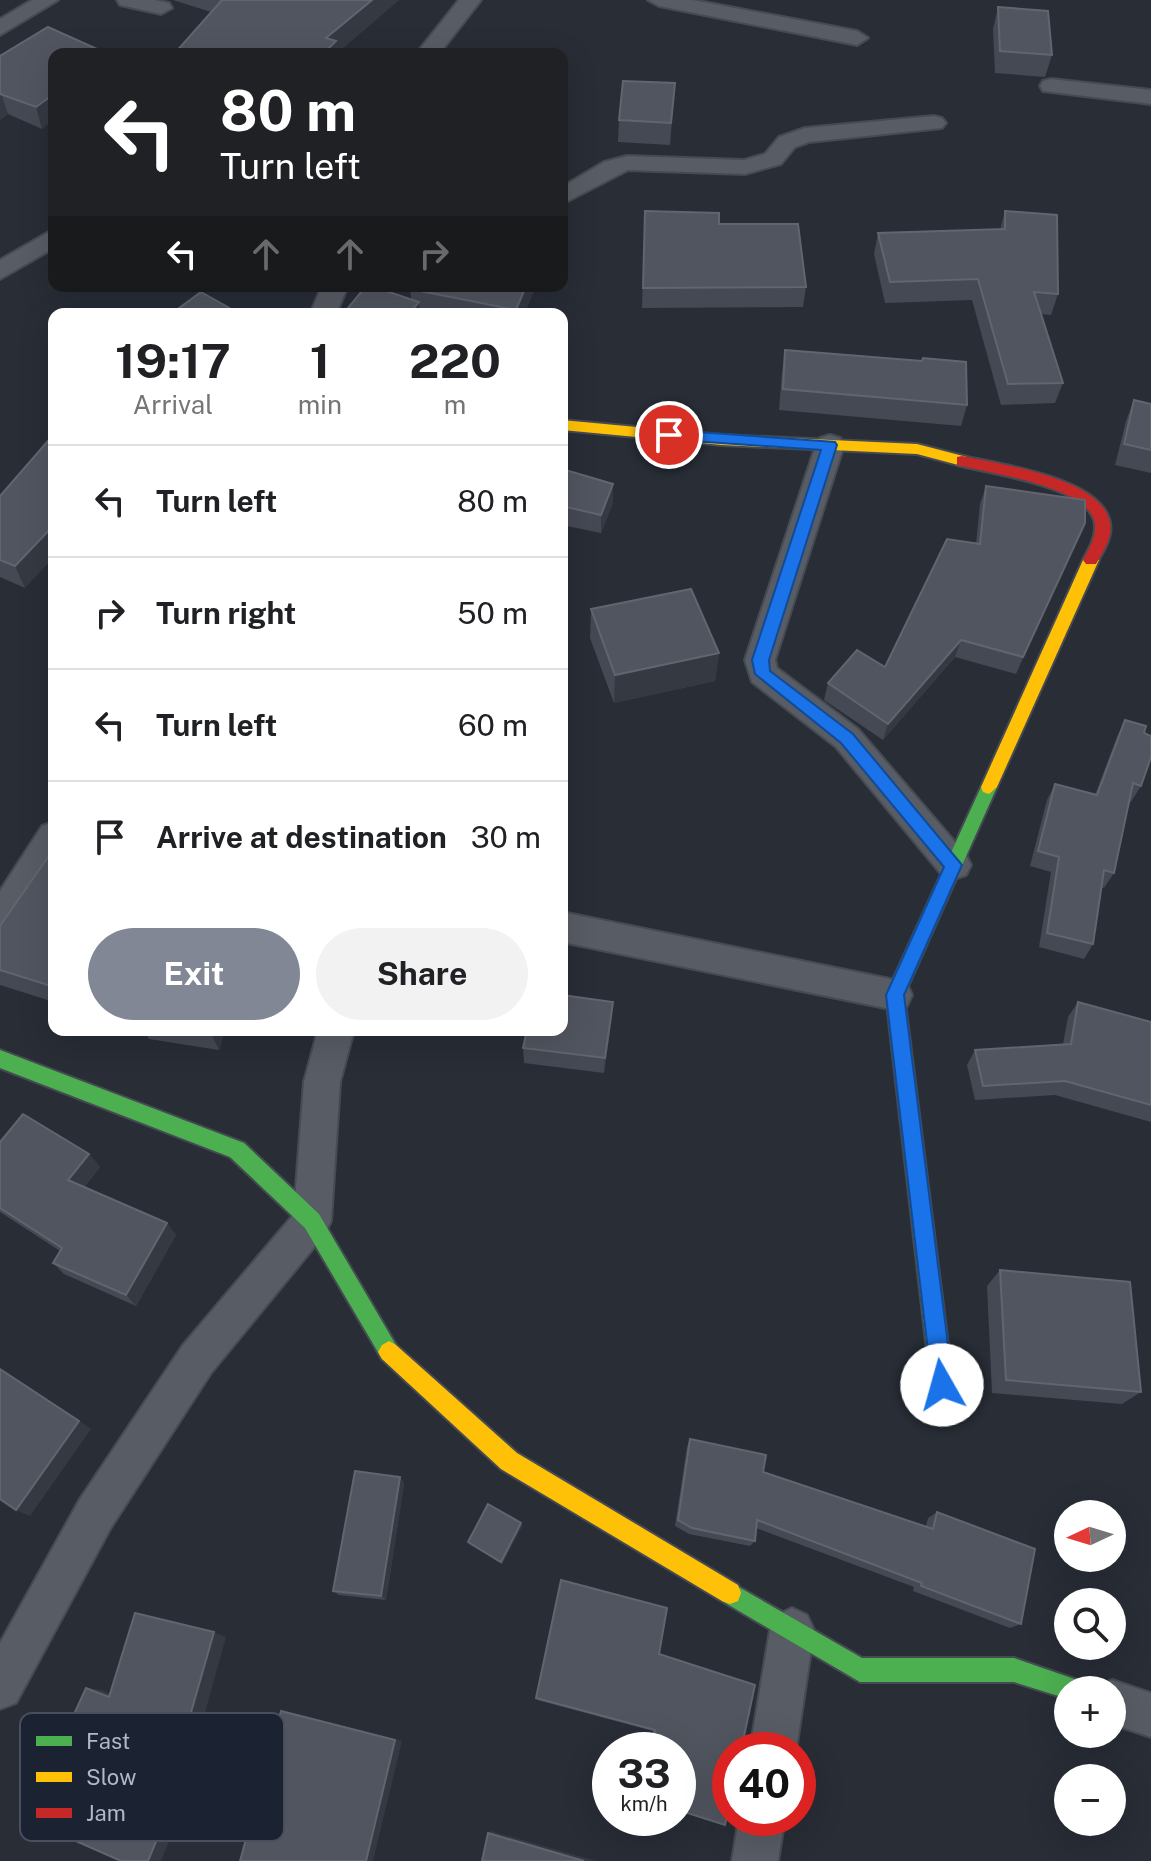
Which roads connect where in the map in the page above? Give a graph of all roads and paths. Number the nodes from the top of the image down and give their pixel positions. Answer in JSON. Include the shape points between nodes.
{"nodes":[{"id":1,"x":47,"y":0,"type":"edge"},
{"id":2,"x":128,"y":0,"type":"edge"},
{"id":3,"x":470,"y":0,"type":"edge"},
{"id":4,"x":659,"y":0,"type":"edge"},
{"id":5,"x":161,"y":8,"type":"dead end"},
{"id":6,"x":0,"y":28,"type":"edge"},
{"id":7,"x":857,"y":38,"type":"dead end"},
{"id":8,"x":432,"y":48,"type":"edge"},
{"id":9,"x":1051,"y":86,"type":"dead end"},
{"id":10,"x":1151,"y":97,"type":"edge"},
{"id":11,"x":934,"y":123,"type":"dead end"},
{"id":12,"x":568,"y":193,"type":"edge"},
{"id":13,"x":48,"y":241,"type":"edge"},
{"id":14,"x":0,"y":271,"type":"edge"},
{"id":15,"x":568,"y":426,"type":"edge"},
{"id":16,"x":830,"y":445,"type":"junction"},
{"id":17,"x":48,"y":846,"type":"edge"},
{"id":18,"x":954,"y":865,"type":"junction"},
{"id":19,"x":0,"y":917,"type":"edge"},
{"id":20,"x":568,"y":928,"type":"edge"},
{"id":21,"x":895,"y":995,"type":"junction"},
{"id":22,"x":334,"y":1036,"type":"edge"},
{"id":23,"x":0,"y":1059,"type":"edge"},
{"id":24,"x":312,"y":1221,"type":"junction"},
{"id":25,"x":942,"y":1385,"type":"dead end"},
{"id":26,"x":792,"y":1630,"type":"junction"},
{"id":27,"x":1054,"y":1683,"type":"edge"},
{"id":28,"x":0,"y":1687,"type":"edge"},
{"id":29,"x":1126,"y":1707,"type":"edge"},
{"id":30,"x":1151,"y":1715,"type":"edge"},
{"id":31,"x":776,"y":1732,"type":"edge"},
{"id":32,"x":759,"y":1836,"type":"edge"},
{"id":33,"x":755,"y":1861,"type":"edge"}],
"edges":[{"from":1,"to":6,"type":"street"},
{"from":2,"to":5,"type":"street"},
{"from":3,"to":8,"type":"street"},
{"from":4,"to":7,"type":"street"},
{"from":9,"to":10,"type":"street"},
{"from":11,"to":12,"type":"street","via":[[805,135],[787,142],[773,159],[745,167],[627,163],[600,172]]},
{"from":13,"to":14,"type":"street"},
{"from":15,"to":16,"type":"street"},
{"from":16,"to":18,"type":"street","via":[[760,660],[763,674],[847,738]]},
{"from":16,"to":18,"type":"street","via":[[917,449],[1065,487],[1091,503],[1102,519],[1102,536]]},
{"from":17,"to":19,"type":"street"},
{"from":18,"to":21,"type":"street"},
{"from":20,"to":21,"type":"street"},
{"from":21,"to":25,"type":"street"},
{"from":22,"to":24,"type":"street","via":[[322,1082]]},
{"from":23,"to":24,"type":"street","via":[[237,1150]]},
{"from":24,"to":26,"type":"street","via":[[386,1350],[509,1461]]},
{"from":24,"to":28,"type":"street","via":[[197,1359],[95,1514]]},
{"from":26,"to":27,"type":"street","via":[[860,1670],[1014,1670]]},
{"from":26,"to":31,"type":"street"},
{"from":29,"to":30,"type":"street"},
{"from":32,"to":33,"type":"street"}]}
